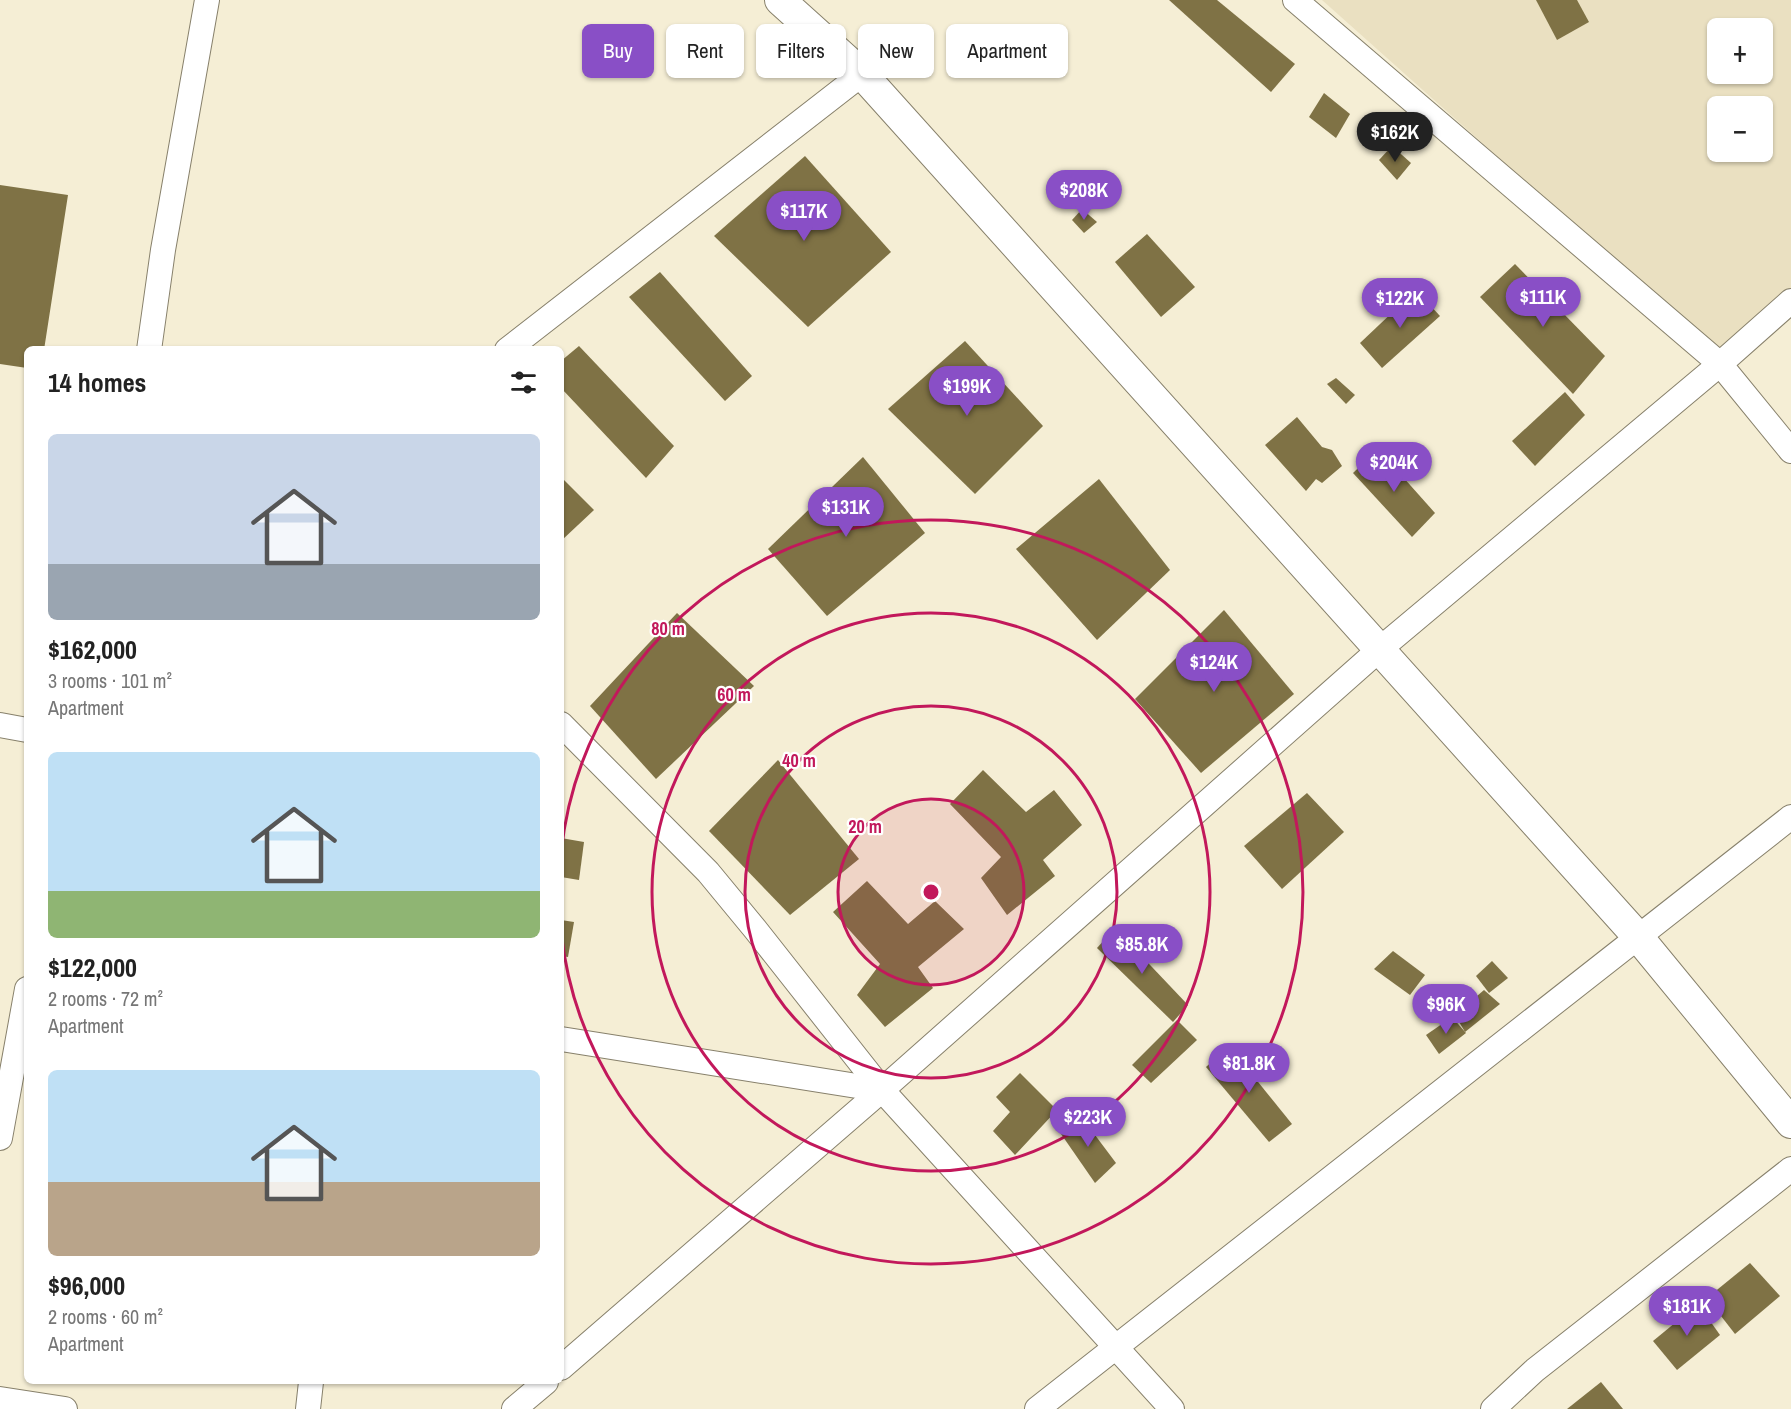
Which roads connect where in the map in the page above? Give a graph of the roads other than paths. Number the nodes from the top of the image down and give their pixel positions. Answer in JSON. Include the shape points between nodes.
{"nodes":[{"id":1,"x":207,"y":0,"type":"edge"},
{"id":2,"x":780,"y":0,"type":"edge"},
{"id":3,"x":1295,"y":0,"type":"edge"},
{"id":4,"x":858,"y":70,"type":"edge"},
{"id":5,"x":858,"y":77,"type":"edge"},
{"id":6,"x":866,"y":78,"type":"edge"},
{"id":7,"x":1791,"y":301,"type":"edge"},
{"id":8,"x":150,"y":346,"type":"edge"},
{"id":9,"x":512,"y":346,"type":"edge"},
{"id":10,"x":1720,"y":364,"type":"junction"},
{"id":11,"x":1791,"y":451,"type":"edge"},
{"id":12,"x":1380,"y":649,"type":"junction"},
{"id":13,"x":0,"y":725,"type":"edge"},
{"id":14,"x":564,"y":727,"type":"edge"},
{"id":15,"x":24,"y":729,"type":"edge"},
{"id":16,"x":1791,"y":817,"type":"edge"},
{"id":17,"x":1639,"y":938,"type":"junction"},
{"id":18,"x":24,"y":1006,"type":"edge"},
{"id":19,"x":564,"y":1039,"type":"edge"},
{"id":20,"x":882,"y":1090,"type":"junction"},
{"id":21,"x":1791,"y":1123,"type":"edge"},
{"id":22,"x":0,"y":1138,"type":"edge"},
{"id":23,"x":1791,"y":1169,"type":"edge"},
{"id":24,"x":1116,"y":1348,"type":"junction"},
{"id":25,"x":564,"y":1365,"type":"edge"},
{"id":26,"x":311,"y":1384,"type":"edge"},
{"id":27,"x":544,"y":1384,"type":"edge"},
{"id":28,"x":0,"y":1399,"type":"edge"},
{"id":29,"x":65,"y":1409,"type":"edge"},
{"id":30,"x":308,"y":1409,"type":"edge"},
{"id":31,"x":514,"y":1409,"type":"edge"},
{"id":32,"x":1037,"y":1409,"type":"edge"},
{"id":33,"x":1172,"y":1409,"type":"edge"},
{"id":34,"x":1493,"y":1409,"type":"edge"}],
"edges":[{"from":1,"to":8,"type":"street"},
{"from":2,"to":4,"type":"street"},
{"from":3,"to":10,"type":"street"},
{"from":5,"to":9,"type":"street"},
{"from":6,"to":12,"type":"street"},
{"from":7,"to":10,"type":"street"},
{"from":10,"to":11,"type":"street"},
{"from":10,"to":12,"type":"street"},
{"from":12,"to":17,"type":"street"},
{"from":12,"to":20,"type":"street"},
{"from":13,"to":15,"type":"street"},
{"from":14,"to":20,"type":"street","via":[[708,872]]},
{"from":16,"to":17,"type":"street"},
{"from":17,"to":21,"type":"street"},
{"from":17,"to":24,"type":"street"},
{"from":18,"to":22,"type":"street"},
{"from":19,"to":20,"type":"street"},
{"from":20,"to":24,"type":"street"},
{"from":20,"to":25,"type":"street"},
{"from":23,"to":34,"type":"street","via":[[1535,1370]]},
{"from":24,"to":32,"type":"street"},
{"from":24,"to":33,"type":"street"},
{"from":26,"to":30,"type":"street"},
{"from":27,"to":31,"type":"street"},
{"from":28,"to":29,"type":"street"}]}
